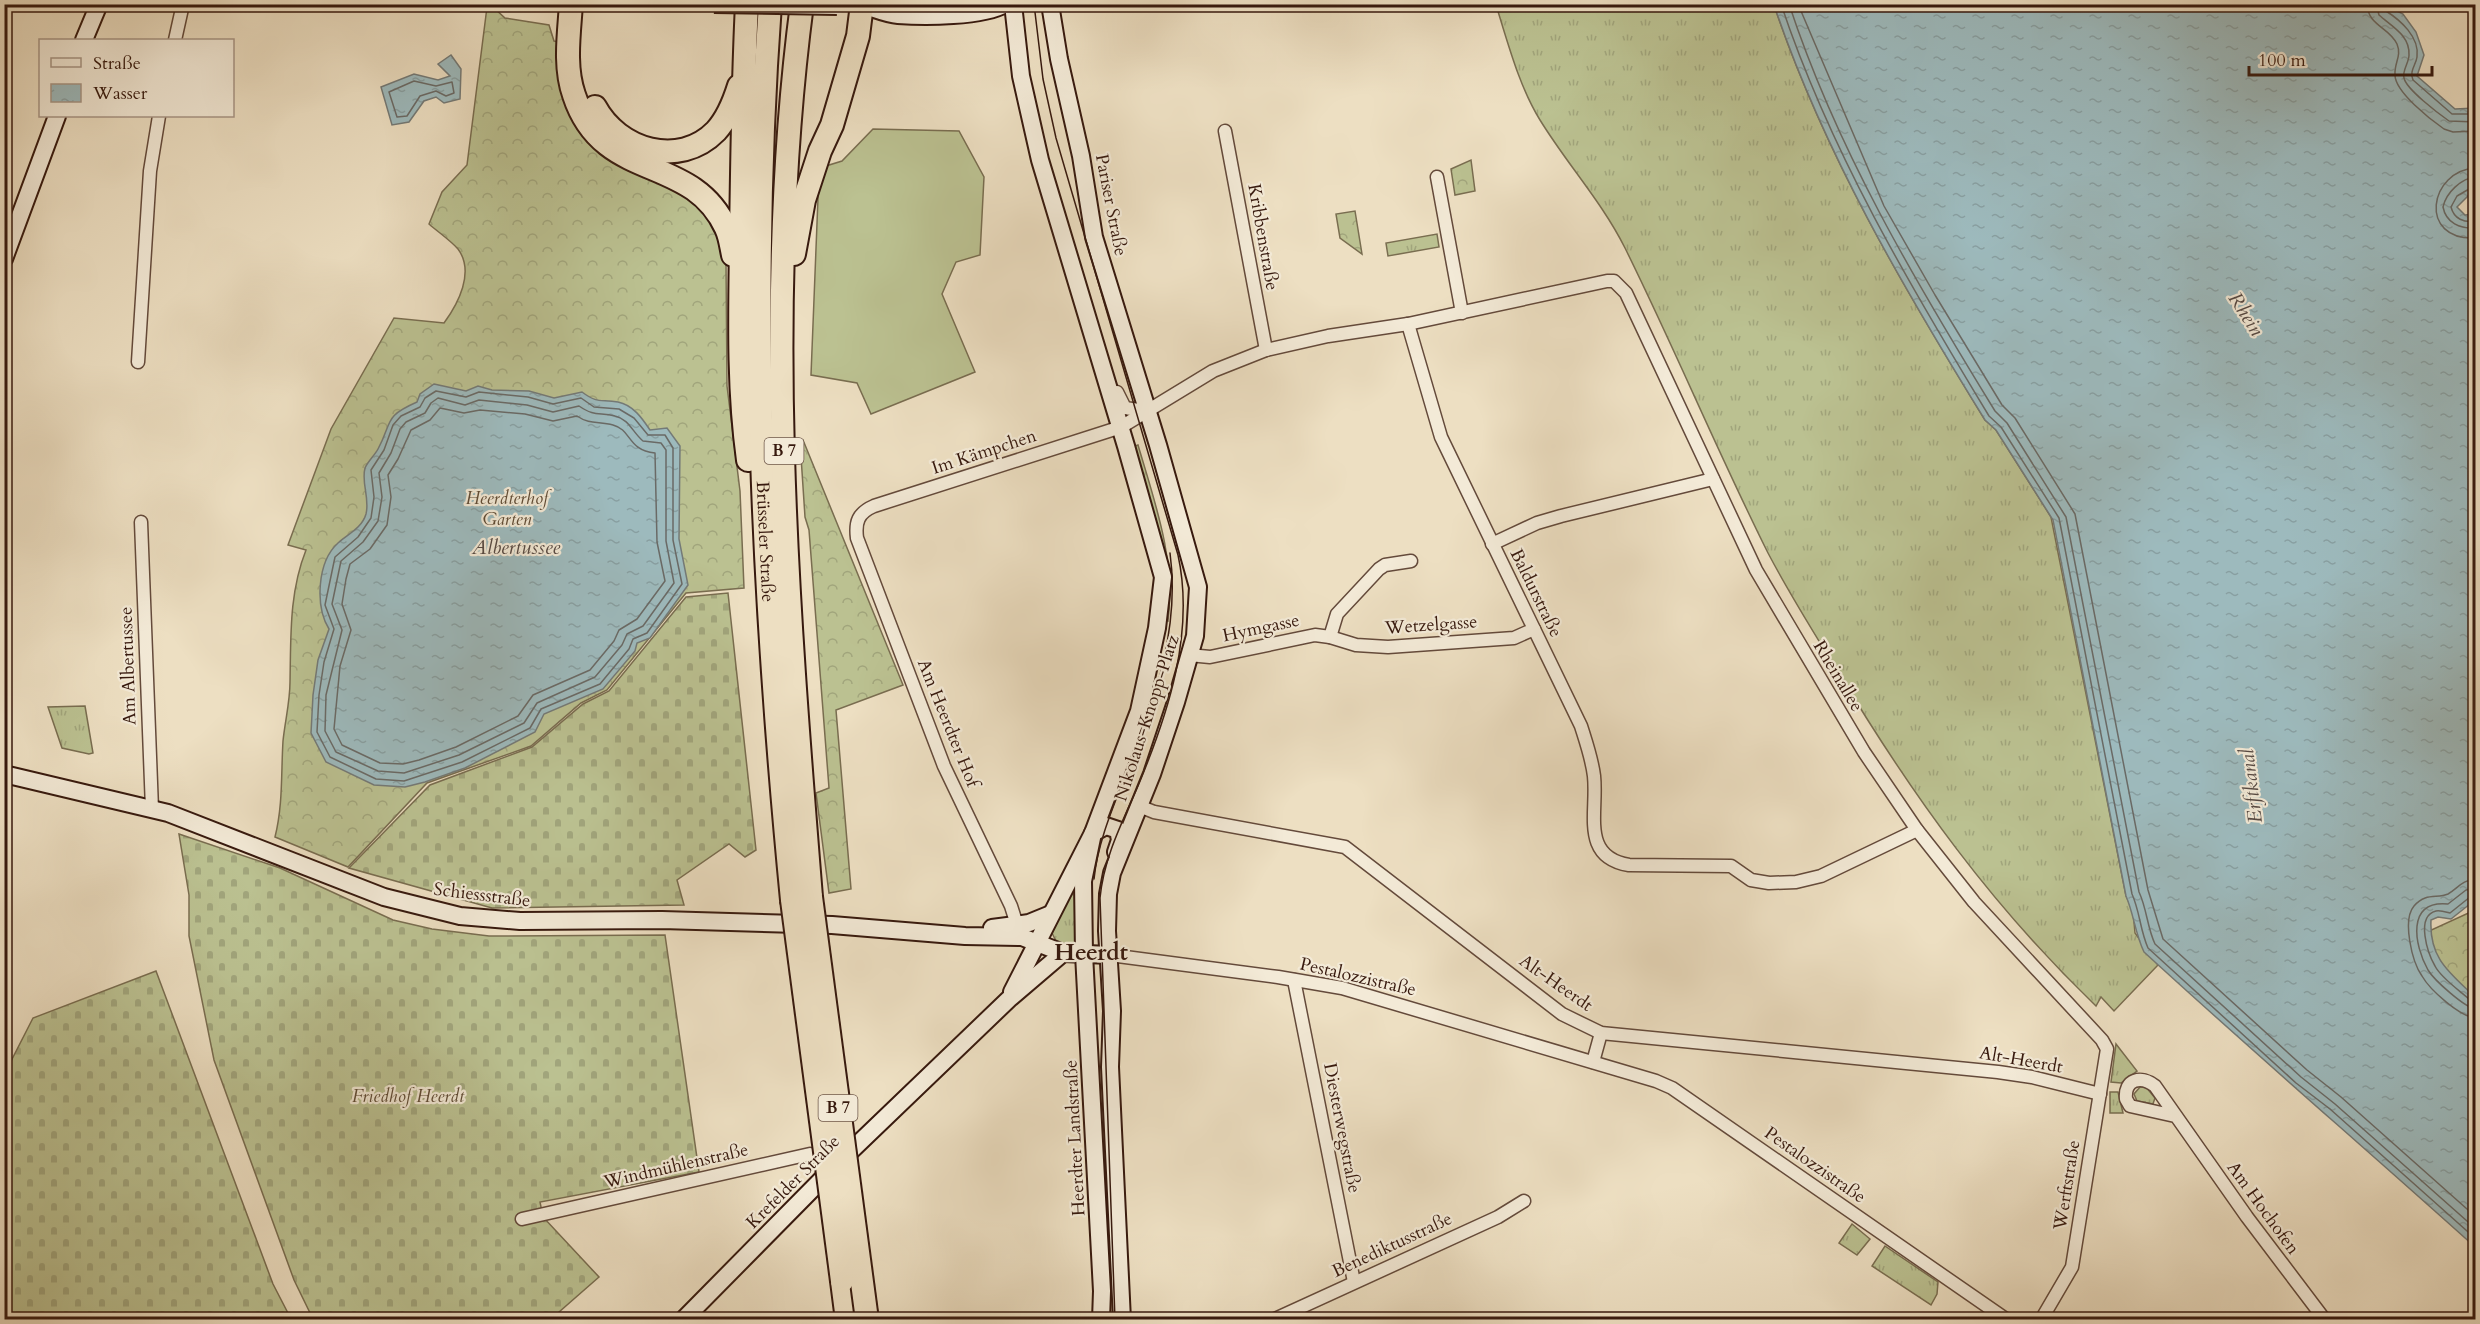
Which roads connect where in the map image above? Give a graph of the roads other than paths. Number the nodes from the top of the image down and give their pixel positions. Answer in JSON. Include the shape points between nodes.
{"nodes":[{"id":1,"x":99,"y":4,"type":"edge"},
{"id":2,"x":183,"y":4,"type":"edge"},
{"id":3,"x":571,"y":4,"type":"edge"},
{"id":4,"x":587,"y":4,"type":"edge"},
{"id":5,"x":714,"y":4,"type":"edge"},
{"id":6,"x":747,"y":4,"type":"edge"},
{"id":7,"x":770,"y":4,"type":"edge"},
{"id":8,"x":802,"y":4,"type":"edge"},
{"id":9,"x":1005,"y":4,"type":"edge"},
{"id":10,"x":1013,"y":4,"type":"edge"},
{"id":11,"x":1050,"y":4,"type":"edge"},
{"id":12,"x":862,"y":5,"type":"edge"},
{"id":13,"x":837,"y":6,"type":"edge"},
{"id":14,"x":84,"y":39,"type":"edge"},
{"id":15,"x":175,"y":39,"type":"edge"},
{"id":16,"x":743,"y":73,"type":"junction"},
{"id":17,"x":57,"y":117,"type":"edge"},
{"id":18,"x":159,"y":117,"type":"edge"},
{"id":19,"x":1225,"y":131,"type":"dead end"},
{"id":20,"x":1437,"y":177,"type":"dead end"},
{"id":21,"x":4,"y":259,"type":"edge"},
{"id":22,"x":740,"y":300,"type":"junction"},
{"id":23,"x":1462,"y":313,"type":"junction"},
{"id":24,"x":1408,"y":324,"type":"junction"},
{"id":25,"x":783,"y":342,"type":"junction"},
{"id":26,"x":1266,"y":350,"type":"junction"},
{"id":27,"x":138,"y":362,"type":"dead end"},
{"id":28,"x":1105,"y":374,"type":"junction"},
{"id":29,"x":1147,"y":411,"type":"junction"},
{"id":30,"x":1121,"y":427,"type":"junction"},
{"id":31,"x":1713,"y":479,"type":"junction"},
{"id":32,"x":860,"y":515,"type":"joint"},
{"id":33,"x":141,"y":522,"type":"dead end"},
{"id":34,"x":1492,"y":544,"type":"junction"},
{"id":35,"x":1411,"y":561,"type":"dead end"},
{"id":36,"x":766,"y":599,"type":"junction"},
{"id":37,"x":1534,"y":629,"type":"junction"},
{"id":38,"x":1330,"y":637,"type":"junction"},
{"id":39,"x":1189,"y":655,"type":"junction"},
{"id":40,"x":4,"y":774,"type":"edge"},
{"id":41,"x":1139,"y":806,"type":"junction"},
{"id":42,"x":152,"y":809,"type":"junction"},
{"id":43,"x":1917,"y":830,"type":"junction"},
{"id":44,"x":1093,"y":833,"type":"junction"},
{"id":45,"x":1112,"y":873,"type":"junction"},
{"id":46,"x":802,"y":899,"type":"junction"},
{"id":47,"x":1052,"y":914,"type":"junction"},
{"id":48,"x":1107,"y":931,"type":"junction"},
{"id":49,"x":1035,"y":937,"type":"junction"},
{"id":50,"x":1084,"y":954,"type":"junction"},
{"id":51,"x":1110,"y":956,"type":"junction"},
{"id":52,"x":1042,"y":969,"type":"joint"},
{"id":53,"x":1294,"y":980,"type":"junction"},
{"id":54,"x":1009,"y":999,"type":"junction"},
{"id":55,"x":1601,"y":1033,"type":"junction"},
{"id":56,"x":2107,"y":1049,"type":"joint"},
{"id":57,"x":1593,"y":1062,"type":"junction"},
{"id":58,"x":2100,"y":1094,"type":"junction"},
{"id":59,"x":2175,"y":1116,"type":"dead end"},
{"id":60,"x":834,"y":1167,"type":"junction"},
{"id":61,"x":1524,"y":1201,"type":"dead end"},
{"id":62,"x":522,"y":1219,"type":"dead end"},
{"id":63,"x":1354,"y":1282,"type":"junction"},
{"id":64,"x":683,"y":1320,"type":"edge"},
{"id":65,"x":847,"y":1320,"type":"edge"},
{"id":66,"x":867,"y":1320,"type":"edge"},
{"id":67,"x":1101,"y":1320,"type":"edge"},
{"id":68,"x":1122,"y":1320,"type":"edge"},
{"id":69,"x":1273,"y":1320,"type":"edge"},
{"id":70,"x":2007,"y":1320,"type":"edge"},
{"id":71,"x":2041,"y":1320,"type":"edge"},
{"id":72,"x":2325,"y":1320,"type":"edge"}],
"edges":[{"from":1,"to":14,"type":"main road"},
{"from":2,"to":15,"type":"street"},
{"from":3,"to":22,"type":"highway","via":[[568,65],[573,94],[586,123],[605,145],[628,160],[689,185],[710,203],[726,229]]},
{"from":4,"to":16,"type":"highway","via":[[583,65],[587,88],[603,120],[631,143],[651,151],[675,152],[694,147],[715,131],[729,112]]},
{"from":5,"to":13,"type":"main road","bridge":true},
{"from":6,"to":16,"type":"highway"},
{"from":7,"to":36,"type":"highway","name":"Brüsseler Straße","number":"B 7","via":[[759,319]]},
{"from":8,"to":25,"type":"highway","name":"Brüsseler Straße","number":"B 7","via":[[787,146]]},
{"from":9,"to":12,"type":"main road","via":[[958,14],[897,15]]},
{"from":10,"to":28,"type":"main road","via":[[1019,64],[1033,134]]},
{"from":11,"to":29,"type":"main road","name":"Pariser Straße","via":[[1094,237]]},
{"from":12,"to":13,"type":"main road"},
{"from":12,"to":25,"type":"highway","via":[[858,36],[832,125],[804,200]]},
{"from":16,"to":22,"type":"highway"},
{"from":17,"to":21,"type":"main road"},
{"from":18,"to":27,"type":"street","via":[[150,171]]},
{"from":19,"to":26,"type":"street","name":"Kribbenstraße"},
{"from":20,"to":23,"type":"street"},
{"from":22,"to":36,"type":"highway","via":[[742,417]]},
{"from":23,"to":24,"type":"street"},
{"from":23,"to":31,"type":"street","name":"Rheinallee","via":[[1614,281],[1626,293]]},
{"from":24,"to":26,"type":"street"},
{"from":24,"to":34,"type":"street","name":"Baldurstraße","via":[[1441,437]]},
{"from":25,"to":46,"type":"highway","name":"Brüsseler Straße","number":"B 7"},
{"from":26,"to":29,"type":"street","via":[[1214,371]]},
{"from":28,"to":29,"type":"street","via":[[1116,386],[1125,408]]},
{"from":28,"to":30,"type":"main road"},
{"from":29,"to":30,"type":"street"},
{"from":29,"to":39,"type":"main road","name":"Nikolaus-Knopp-Platz","via":[[1197,582],[1198,614]]},
{"from":30,"to":32,"type":"street","name":"Im Kämpchen","via":[[874,506]]},
{"from":30,"to":44,"type":"main road","name":"Nikolaus-Knopp-Platz","via":[[1161,565],[1162,589],[1139,711]]},
{"from":31,"to":34,"type":"street","via":[[1537,523]]},
{"from":31,"to":43,"type":"street","name":"Rheinallee","via":[[1772,601],[1864,752]]},
{"from":32,"to":49,"type":"street","name":"Am Heerdter Hof","via":[[857,538],[944,766]]},
{"from":33,"to":42,"type":"street","name":"Am Albertussee"},
{"from":34,"to":37,"type":"street","name":"Baldurstraße"},
{"from":35,"to":38,"type":"street","via":[[1379,569],[1337,614]]},
{"from":36,"to":46,"type":"highway","name":"Brüsseler Straße","number":"B 7","via":[[775,725]]},
{"from":37,"to":38,"type":"street","name":"Wetzelgasse","via":[[1514,638],[1388,647],[1356,645]]},
{"from":37,"to":43,"type":"street","name":"Baldurstraße","via":[[1581,726],[1594,776],[1594,834],[1597,845],[1611,859],[1629,865],[1731,866],[1751,880],[1796,882],[1821,876]]},
{"from":38,"to":39,"type":"street","name":"Hymgasse","via":[[1295,638],[1210,657]]},
{"from":39,"to":41,"type":"main road","name":"Nikolaus-Knopp-Platz","via":[[1166,735]]},
{"from":40,"to":42,"type":"main road","name":"Schiessstraße"},
{"from":41,"to":45,"type":"main road","name":"Nikolaus-Knopp-Platz"},
{"from":41,"to":55,"type":"street","name":"Alt-Heerdt","via":[[1173,816],[1346,847],[1562,1014]]},
{"from":42,"to":49,"type":"main road","name":"Schiessstraße","via":[[224,833],[384,897],[460,916],[539,921],[805,923],[965,936]]},
{"from":43,"to":56,"type":"street","name":"Rheinallee","via":[[1974,902]]},
{"from":44,"to":45,"type":"main road","via":[[1106,826],[1118,830],[1120,840]]},
{"from":44,"to":47,"type":"main road","name":"Nikolaus-Knopp-Platz"},
{"from":44,"to":50,"type":"main road","name":"Nikolaus-Knopp-Platz","via":[[1083,881]]},
{"from":45,"to":48,"type":"main road","name":"Nikolaus-Knopp-Platz"},
{"from":46,"to":65,"type":"highway","number":"B 7","bridge":true},
{"from":46,"to":66,"type":"highway","number":"B 7","bridge":true},
{"from":47,"to":49,"type":"main road","name":"Nikolaus-Knopp-Platz"},
{"from":47,"to":49,"type":"main road","name":"Nikolaus-Knopp-Platz","via":[[1049,939],[1053,946]]},
{"from":48,"to":50,"type":"main road"},
{"from":48,"to":51,"type":"main road","name":"Nikolaus-Knopp-Platz"},
{"from":49,"to":50,"type":"main road"},
{"from":49,"to":52,"type":"main road","name":"Nikolaus-Knopp-Platz","via":[[1047,961]]},
{"from":49,"to":54,"type":"main road","name":"Krefelder Straße"},
{"from":50,"to":51,"type":"main road"},
{"from":50,"to":67,"type":"main road","name":"Heerdter Landstraße"},
{"from":51,"to":53,"type":"street","name":"Pestalozzistraße"},
{"from":51,"to":68,"type":"main road","name":"Heerdter Landstraße","via":[[1110,1067]]},
{"from":52,"to":54,"type":"main road","name":"Krefelder Straße"},
{"from":53,"to":57,"type":"street","name":"Pestalozzistraße","via":[[1350,991]]},
{"from":53,"to":63,"type":"street","name":"Diesterwegstraße"},
{"from":54,"to":60,"type":"main road","name":"Krefelder Straße"},
{"from":55,"to":57,"type":"street"},
{"from":55,"to":58,"type":"street","name":"Alt-Heerdt","via":[[1998,1072]]},
{"from":56,"to":58,"type":"street","name":"Werftstraße"},
{"from":57,"to":70,"type":"street","name":"Pestalozzistraße","via":[[1672,1088]]},
{"from":58,"to":71,"type":"street","name":"Werftstraße","via":[[2072,1267]]},
{"from":59,"to":72,"type":"street","name":"Am Hochofen"},
{"from":60,"to":62,"type":"street","name":"Windmühlenstraße","via":[[810,1154]]},
{"from":60,"to":64,"type":"main road","name":"Krefelder Straße"},
{"from":61,"to":63,"type":"street","name":"Benediktusstraße","via":[[1498,1217]]},
{"from":63,"to":69,"type":"street","name":"Benediktusstraße"}]}
